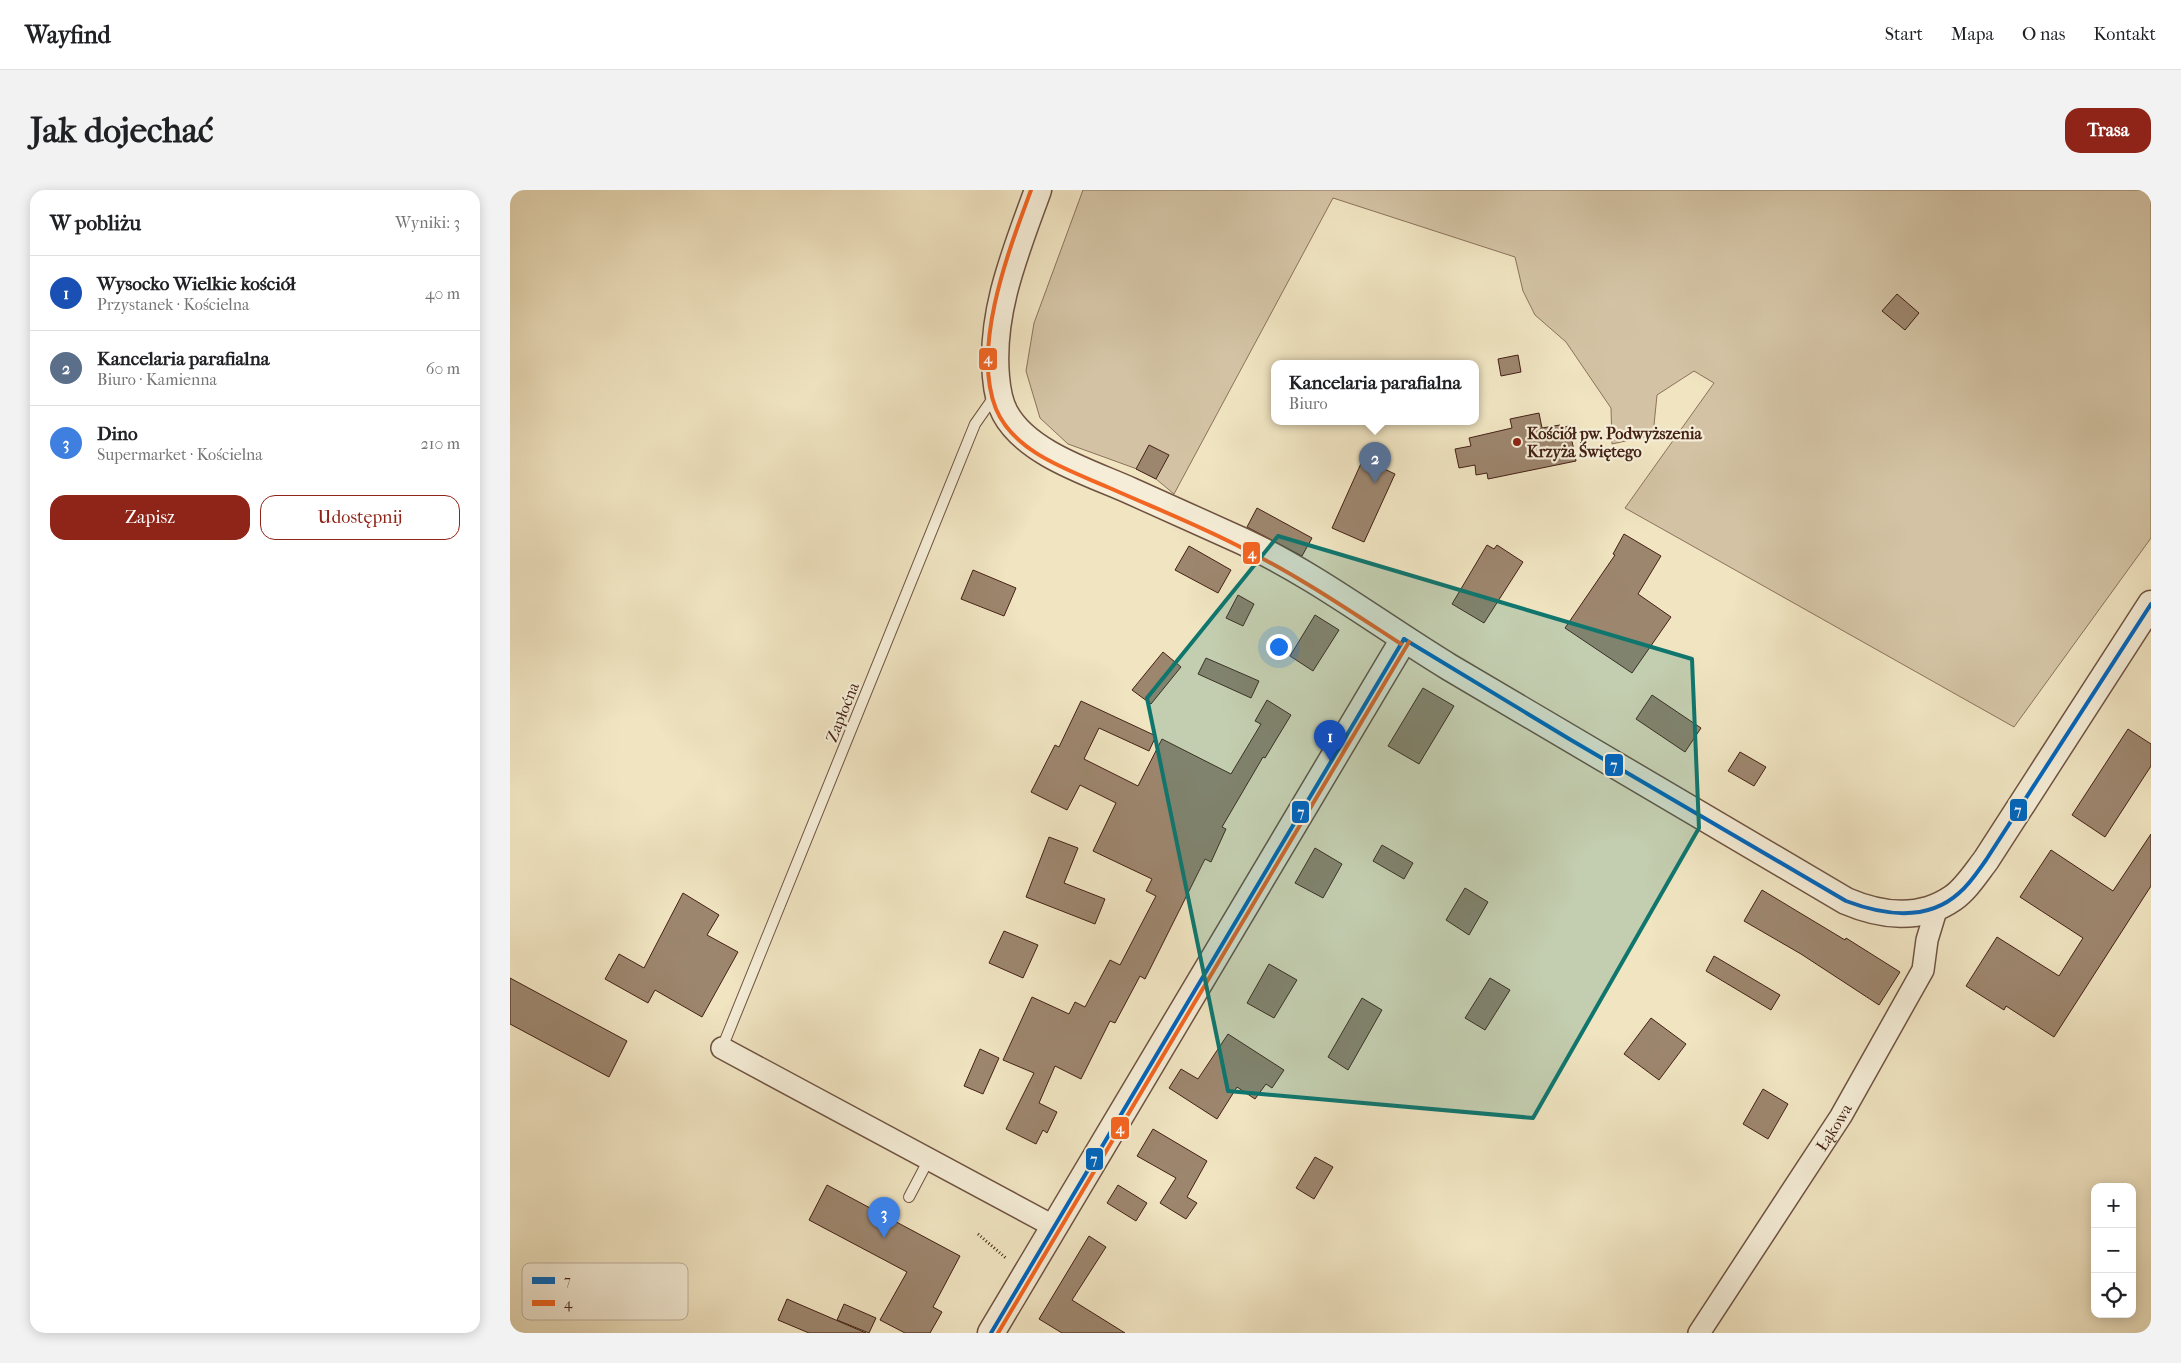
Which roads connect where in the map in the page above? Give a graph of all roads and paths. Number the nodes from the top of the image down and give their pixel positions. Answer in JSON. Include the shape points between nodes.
{"nodes":[{"id":1,"x":1038,"y":190,"type":"edge"},
{"id":2,"x":998,"y":392,"type":"junction"},
{"id":3,"x":2151,"y":604,"type":"edge"},
{"id":4,"x":1404,"y":639,"type":"junction"},
{"id":5,"x":1937,"y":907,"type":"junction"},
{"id":6,"x":722,"y":1048,"type":"joint"},
{"id":7,"x":929,"y":1159,"type":"junction"},
{"id":8,"x":909,"y":1197,"type":"dead end"},
{"id":9,"x":1053,"y":1226,"type":"junction"},
{"id":10,"x":978,"y":1234,"type":"dead end"},
{"id":11,"x":1025,"y":1274,"type":"junction"},
{"id":12,"x":990,"y":1333,"type":"edge"},
{"id":13,"x":1700,"y":1333,"type":"edge"}],
"edges":[{"from":1,"to":2,"type":"street","via":[[1010,267],[998,317],[994,352]]},
{"from":2,"to":4,"type":"street","via":[[1004,412],[1021,433],[1050,455],[1246,543],[1293,568]]},
{"from":2,"to":6,"type":"lane","name":"Zapłoćna","via":[[975,424]]},
{"from":3,"to":5,"type":"street","via":[[1986,860],[1954,897]]},
{"from":4,"to":5,"type":"street","via":[[1846,901],[1888,914],[1921,912]]},
{"from":4,"to":9,"type":"street"},
{"from":5,"to":13,"type":"street","name":"Łąkowa","via":[[1927,940],[1923,970],[1918,979],[1841,1116]]},
{"from":6,"to":7,"type":"street"},
{"from":7,"to":8,"type":"lane"},
{"from":7,"to":9,"type":"street"},
{"from":9,"to":11,"type":"street"},
{"from":10,"to":11,"type":"path"},
{"from":11,"to":12,"type":"street"}]}
